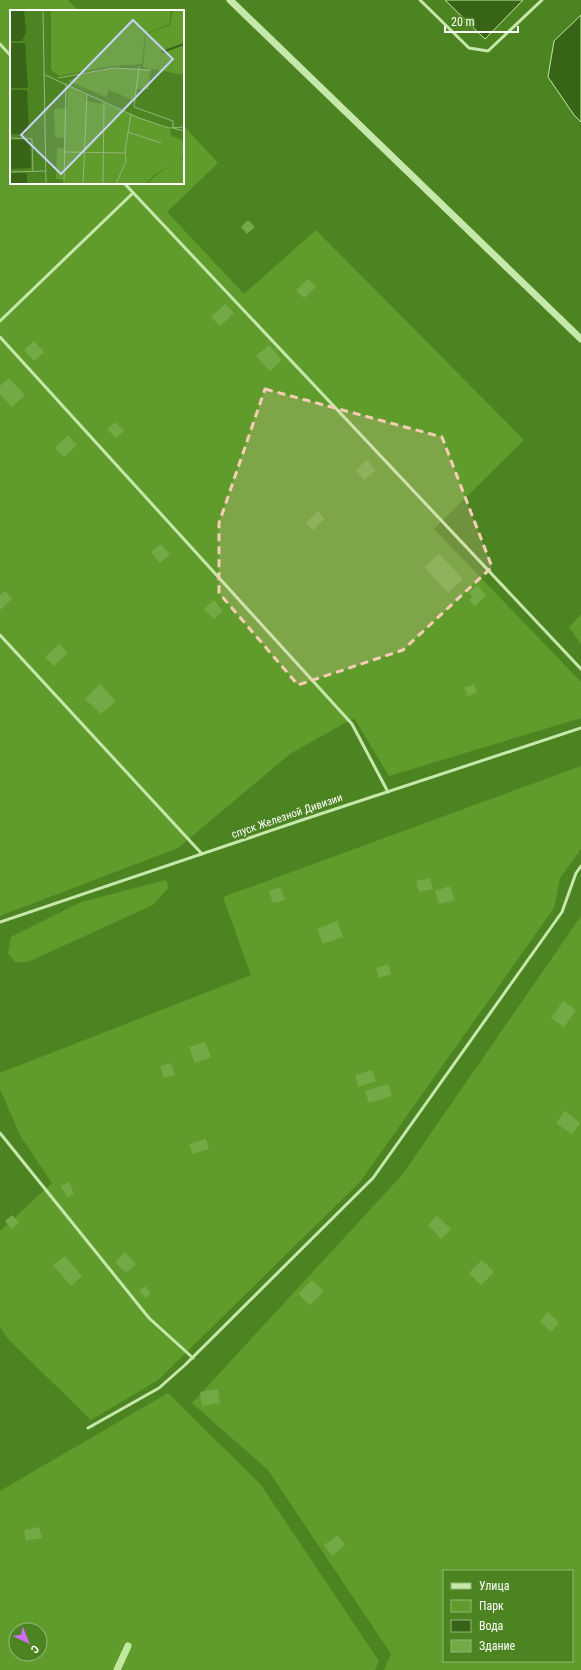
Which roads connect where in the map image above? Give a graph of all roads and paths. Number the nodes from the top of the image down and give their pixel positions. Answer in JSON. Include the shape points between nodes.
{"nodes":[{"id":1,"x":230,"y":0,"type":"edge"},
{"id":2,"x":420,"y":0,"type":"edge"},
{"id":3,"x":542,"y":0,"type":"edge"},
{"id":4,"x":0,"y":44,"type":"edge"},
{"id":5,"x":10,"y":55,"type":"edge"},
{"id":6,"x":125,"y":184,"type":"edge"},
{"id":7,"x":133,"y":193,"type":"junction"},
{"id":8,"x":0,"y":321,"type":"edge"},
{"id":9,"x":0,"y":337,"type":"edge"},
{"id":10,"x":581,"y":339,"type":"edge"},
{"id":11,"x":0,"y":635,"type":"edge"},
{"id":12,"x":581,"y":669,"type":"edge"},
{"id":13,"x":581,"y":728,"type":"edge"},
{"id":14,"x":388,"y":792,"type":"junction"},
{"id":15,"x":202,"y":854,"type":"junction"},
{"id":16,"x":581,"y":866,"type":"edge"},
{"id":17,"x":0,"y":922,"type":"edge"},
{"id":18,"x":0,"y":1133,"type":"edge"},
{"id":19,"x":193,"y":1358,"type":"junction"},
{"id":20,"x":88,"y":1428,"type":"dead end"}],
"edges":[{"from":1,"to":10,"type":"street"},
{"from":2,"to":3,"type":"lane","via":[[469,48],[488,51]]},
{"from":4,"to":5,"type":"lane"},
{"from":6,"to":7,"type":"lane"},
{"from":7,"to":8,"type":"lane"},
{"from":7,"to":12,"type":"lane"},
{"from":9,"to":14,"type":"lane","via":[[352,724]]},
{"from":11,"to":15,"type":"lane"},
{"from":13,"to":14,"type":"lane","name":"спуск Железной Дивизии"},
{"from":14,"to":15,"type":"lane","name":"спуск Железной Дивизии"},
{"from":15,"to":17,"type":"lane","name":"спуск Железной Дивизии"},
{"from":16,"to":19,"type":"lane","via":[[562,912],[373,1178]]},
{"from":18,"to":19,"type":"lane","via":[[149,1318]]},
{"from":19,"to":20,"type":"lane","via":[[159,1388]]}]}
